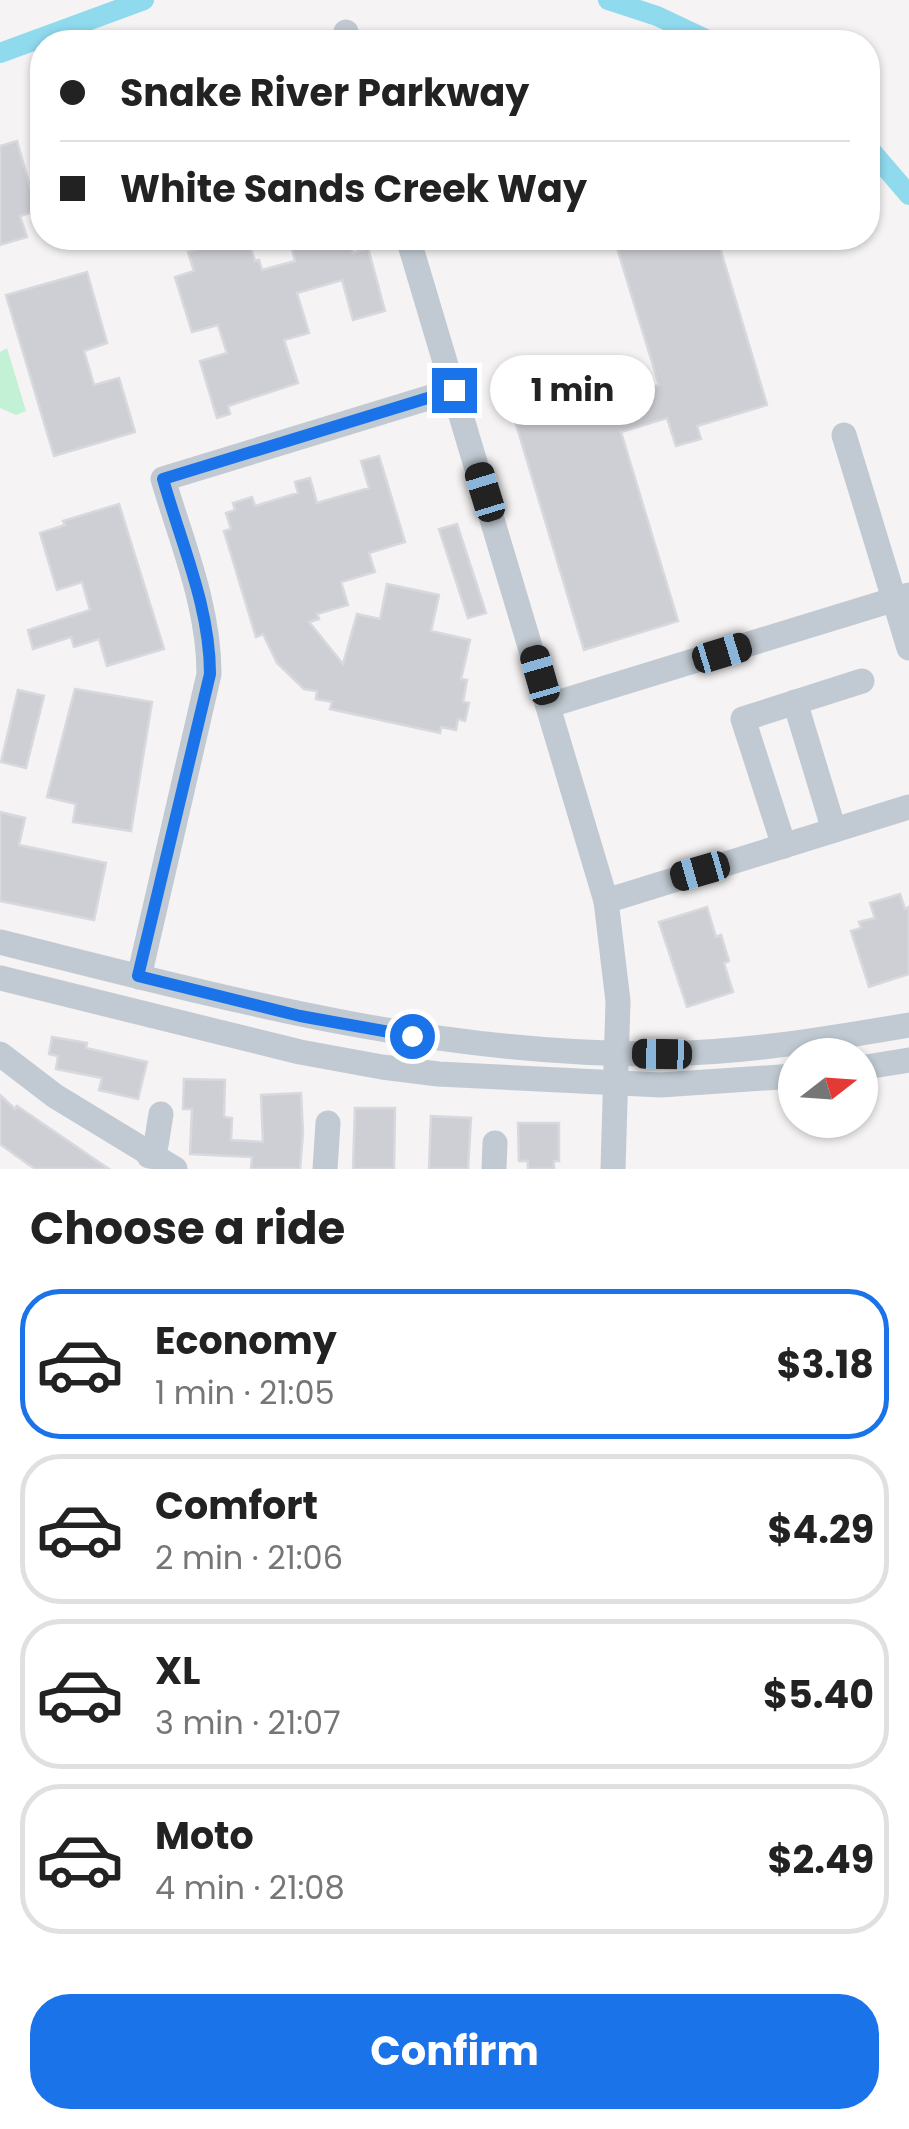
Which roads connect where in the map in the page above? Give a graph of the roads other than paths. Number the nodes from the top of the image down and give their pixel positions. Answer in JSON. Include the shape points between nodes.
{"nodes":[{"id":1,"x":412,"y":250,"type":"edge"},
{"id":2,"x":454,"y":390,"type":"junction"},
{"id":3,"x":844,"y":435,"type":"dead end"},
{"id":4,"x":902,"y":598,"type":"edge"},
{"id":5,"x":909,"y":648,"type":"edge"},
{"id":6,"x":862,"y":681,"type":"dead end"},
{"id":7,"x":795,"y":702,"type":"junction"},
{"id":8,"x":550,"y":705,"type":"junction"},
{"id":9,"x":909,"y":806,"type":"edge"},
{"id":10,"x":834,"y":830,"type":"junction"},
{"id":11,"x":784,"y":846,"type":"junction"},
{"id":12,"x":606,"y":901,"type":"junction"},
{"id":13,"x":0,"y":942,"type":"edge"},
{"id":14,"x":138,"y":976,"type":"junction"},
{"id":15,"x":0,"y":978,"type":"edge"},
{"id":16,"x":909,"y":1025,"type":"edge"},
{"id":17,"x":619,"y":1053,"type":"junction"},
{"id":18,"x":0,"y":1054,"type":"edge"},
{"id":19,"x":909,"y":1060,"type":"edge"},
{"id":20,"x":878,"y":1065,"type":"edge"},
{"id":21,"x":778,"y":1077,"type":"edge"},
{"id":22,"x":617,"y":1082,"type":"junction"},
{"id":23,"x":160,"y":1114,"type":"dead end"},
{"id":24,"x":328,"y":1123,"type":"dead end"},
{"id":25,"x":149,"y":1156,"type":"junction"},
{"id":26,"x":175,"y":1169,"type":"edge"},
{"id":27,"x":325,"y":1169,"type":"edge"},
{"id":28,"x":613,"y":1169,"type":"edge"}],
"edges":[{"from":1,"to":2,"type":"street"},
{"from":2,"to":8,"type":"street"},
{"from":2,"to":14,"type":"street","via":[[163,479],[204,612],[210,674]]},
{"from":3,"to":4,"type":"street"},
{"from":4,"to":5,"type":"street"},
{"from":4,"to":8,"type":"street"},
{"from":6,"to":7,"type":"street"},
{"from":7,"to":10,"type":"street"},
{"from":7,"to":11,"type":"street","via":[[743,719]]},
{"from":8,"to":12,"type":"street"},
{"from":9,"to":10,"type":"street"},
{"from":10,"to":11,"type":"street"},
{"from":11,"to":12,"type":"street"},
{"from":12,"to":17,"type":"street"},
{"from":13,"to":14,"type":"street"},
{"from":14,"to":17,"type":"street","via":[[412,1036]]},
{"from":15,"to":22,"type":"street","via":[[382,1067]]},
{"from":16,"to":17,"type":"street","via":[[738,1049]]},
{"from":17,"to":22,"type":"street"},
{"from":18,"to":25,"type":"street"},
{"from":19,"to":20,"type":"street"},
{"from":21,"to":22,"type":"street"},
{"from":22,"to":28,"type":"street"},
{"from":23,"to":25,"type":"street"},
{"from":24,"to":27,"type":"street"},
{"from":25,"to":26,"type":"street"}]}
